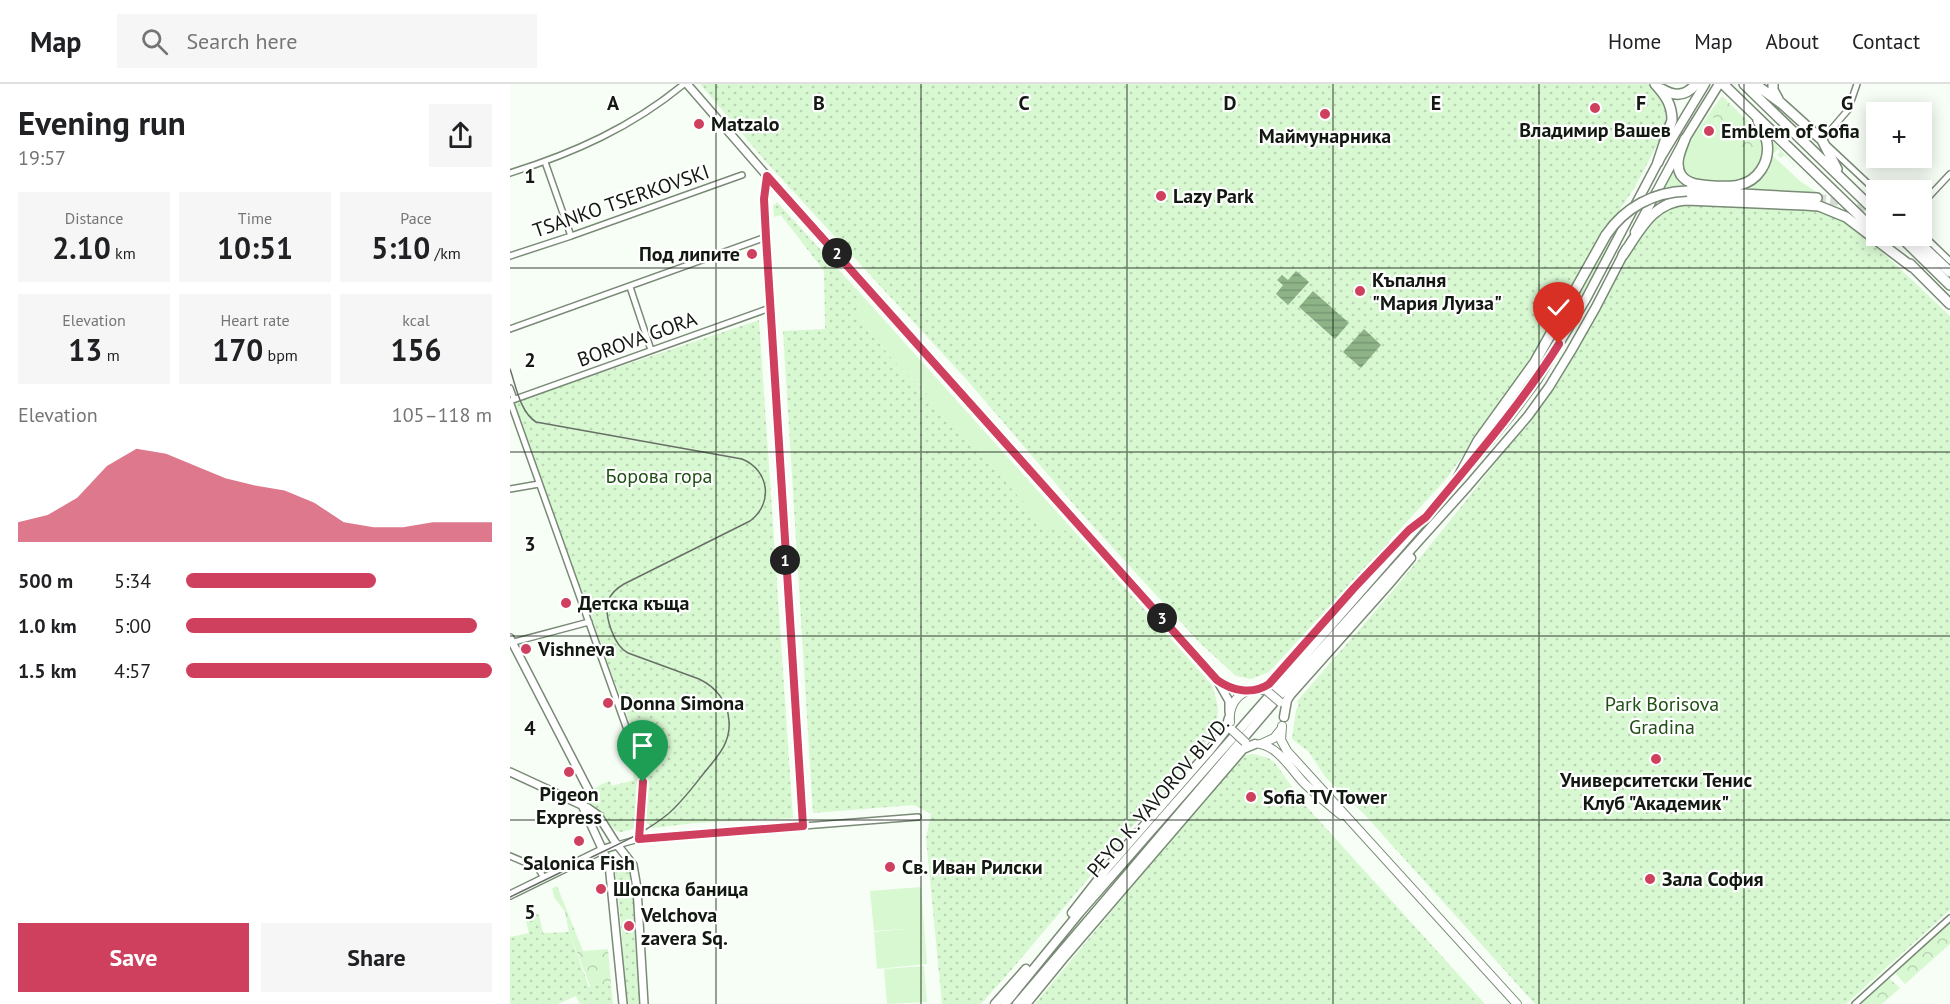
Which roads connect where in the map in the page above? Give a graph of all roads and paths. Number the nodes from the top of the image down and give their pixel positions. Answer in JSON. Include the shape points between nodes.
{"nodes":[{"id":1,"x":685,"y":84,"type":"edge"},
{"id":2,"x":1696,"y":84,"type":"edge"},
{"id":3,"x":1705,"y":84,"type":"edge"},
{"id":4,"x":1744,"y":84,"type":"edge"},
{"id":5,"x":1755,"y":84,"type":"edge"},
{"id":6,"x":1773,"y":84,"type":"edge"},
{"id":7,"x":1857,"y":84,"type":"edge"},
{"id":8,"x":1656,"y":85,"type":"edge"},
{"id":9,"x":1724,"y":86,"type":"edge"},
{"id":10,"x":1781,"y":103,"type":"junction"},
{"id":11,"x":1754,"y":114,"type":"junction"},
{"id":12,"x":1685,"y":139,"type":"junction"},
{"id":13,"x":1822,"y":140,"type":"junction"},
{"id":14,"x":545,"y":162,"type":"junction"},
{"id":15,"x":1658,"y":162,"type":"junction"},
{"id":16,"x":510,"y":173,"type":"edge"},
{"id":17,"x":1950,"y":174,"type":"edge"},
{"id":18,"x":742,"y":175,"type":"dead end"},
{"id":19,"x":767,"y":176,"type":"junction"},
{"id":20,"x":1843,"y":179,"type":"junction"},
{"id":21,"x":1866,"y":182,"type":"edge"},
{"id":22,"x":1932,"y":193,"type":"edge"},
{"id":23,"x":1817,"y":198,"type":"tunnel mouth"},
{"id":24,"x":1866,"y":202,"type":"edge"},
{"id":25,"x":1866,"y":222,"type":"edge"},
{"id":26,"x":571,"y":236,"type":"junction"},
{"id":27,"x":766,"y":237,"type":"junction"},
{"id":28,"x":1932,"y":244,"type":"edge"},
{"id":29,"x":1890,"y":246,"type":"edge"},
{"id":30,"x":1910,"y":246,"type":"edge"},
{"id":31,"x":1922,"y":246,"type":"edge"},
{"id":32,"x":1623,"y":255,"type":"junction"},
{"id":33,"x":510,"y":256,"type":"edge"},
{"id":34,"x":1950,"y":261,"type":"edge"},
{"id":35,"x":1912,"y":267,"type":"junction"},
{"id":36,"x":1950,"y":273,"type":"edge"},
{"id":37,"x":1950,"y":285,"type":"edge"},
{"id":38,"x":630,"y":287,"type":"junction"},
{"id":39,"x":1950,"y":304,"type":"edge"},
{"id":40,"x":770,"y":308,"type":"junction"},
{"id":41,"x":510,"y":329,"type":"edge"},
{"id":42,"x":651,"y":350,"type":"junction"},
{"id":43,"x":510,"y":388,"type":"edge"},
{"id":44,"x":511,"y":400,"type":"edge"},
{"id":45,"x":1458,"y":478,"type":"junction"},
{"id":46,"x":539,"y":484,"type":"junction"},
{"id":47,"x":510,"y":489,"type":"edge"},
{"id":48,"x":1426,"y":517,"type":"junction"},
{"id":49,"x":1433,"y":525,"type":"junction"},
{"id":50,"x":589,"y":622,"type":"junction"},
{"id":51,"x":511,"y":641,"type":"edge"},
{"id":52,"x":1217,"y":680,"type":"junction"},
{"id":53,"x":1254,"y":690,"type":"junction"},
{"id":54,"x":1229,"y":715,"type":"junction"},
{"id":55,"x":1283,"y":722,"type":"junction"},
{"id":56,"x":1257,"y":744,"type":"junction"},
{"id":57,"x":511,"y":773,"type":"edge"},
{"id":58,"x":582,"y":805,"type":"junction"},
{"id":59,"x":918,"y":817,"type":"dead end"},
{"id":60,"x":803,"y":826,"type":"junction"},
{"id":61,"x":1358,"y":829,"type":"junction"},
{"id":62,"x":639,"y":839,"type":"junction"},
{"id":63,"x":617,"y":846,"type":"junction"},
{"id":64,"x":604,"y":849,"type":"junction"},
{"id":65,"x":510,"y":856,"type":"edge"},
{"id":66,"x":544,"y":879,"type":"junction"},
{"id":67,"x":510,"y":895,"type":"edge"},
{"id":68,"x":1950,"y":918,"type":"edge"},
{"id":69,"x":1046,"y":946,"type":"junction"},
{"id":70,"x":1062,"y":960,"type":"junction"},
{"id":71,"x":1005,"y":1003,"type":"edge"},
{"id":72,"x":623,"y":1004,"type":"edge"},
{"id":73,"x":644,"y":1004,"type":"edge"},
{"id":74,"x":995,"y":1004,"type":"edge"},
{"id":75,"x":1017,"y":1004,"type":"edge"},
{"id":76,"x":1026,"y":1004,"type":"edge"},
{"id":77,"x":1517,"y":1004,"type":"edge"},
{"id":78,"x":1855,"y":1004,"type":"edge"}],
"edges":[{"from":1,"to":14,"type":"street","via":[[623,127]]},
{"from":1,"to":19,"type":"street"},
{"from":2,"to":8,"type":"highway","via":[[1677,95]]},
{"from":3,"to":15,"type":"main road","name":"PEYO K. YAVOROV BLVD."},
{"from":4,"to":20,"type":"highway"},
{"from":5,"to":10,"type":"highway"},
{"from":6,"to":10,"type":"highway"},
{"from":7,"to":13,"type":"street","via":[[1848,110]]},
{"from":8,"to":15,"type":"highway","via":[[1669,102],[1672,114]]},
{"from":9,"to":11,"type":"highway"},
{"from":9,"to":12,"type":"main road","name":"PEYO K. YAVOROV BLVD."},
{"from":10,"to":13,"type":"highway"},
{"from":11,"to":12,"type":"highway","via":[[1765,135],[1767,154],[1759,172],[1741,185],[1698,185],[1687,180],[1678,164]]},
{"from":11,"to":25,"type":"highway"},
{"from":12,"to":32,"type":"main road","name":"PEYO K. YAVOROV BLVD."},
{"from":13,"to":20,"type":"highway"},
{"from":13,"to":21,"type":"street"},
{"from":14,"to":16,"type":"street"},
{"from":14,"to":26,"type":"street"},
{"from":15,"to":45,"type":"main road","name":"PEYO K. YAVOROV BLVD.","via":[[1586,299],[1537,380]]},
{"from":17,"to":22,"type":"street"},
{"from":18,"to":26,"type":"street","name":"TSANKO TSERKOVSKI"},
{"from":19,"to":27,"type":"street"},
{"from":19,"to":52,"type":"street"},
{"from":20,"to":24,"type":"highway"},
{"from":23,"to":45,"type":"highway","bridge":true,"via":[[1665,193],[1638,204],[1619,218],[1535,362],[1478,441]]},
{"from":26,"to":33,"type":"street","name":"TSANKO TSERKOVSKI"},
{"from":27,"to":38,"type":"street"},
{"from":27,"to":40,"type":"street"},
{"from":28,"to":34,"type":"street"},
{"from":29,"to":35,"type":"highway"},
{"from":30,"to":37,"type":"highway"},
{"from":31,"to":36,"type":"highway"},
{"from":32,"to":35,"type":"highway","via":[[1649,217],[1670,202],[1804,205],[1819,206],[1846,217]]},
{"from":32,"to":49,"type":"main road","name":"PEYO K. YAVOROV BLVD.","via":[[1596,307],[1528,417]]},
{"from":35,"to":39,"type":"highway"},
{"from":38,"to":41,"type":"street"},
{"from":38,"to":42,"type":"street"},
{"from":40,"to":42,"type":"street","name":"BOROVA GORA"},
{"from":40,"to":60,"type":"street"},
{"from":42,"to":44,"type":"street","name":"BOROVA GORA"},
{"from":43,"to":44,"type":"street"},
{"from":44,"to":46,"type":"street"},
{"from":45,"to":48,"type":"main road","name":"PEYO K. YAVOROV BLVD."},
{"from":46,"to":47,"type":"street"},
{"from":46,"to":50,"type":"street"},
{"from":48,"to":53,"type":"main road","via":[[1362,579],[1275,678]]},
{"from":48,"to":71,"type":"main road","name":"PEYO K. YAVOROV BLVD."},
{"from":49,"to":55,"type":"main road","via":[[1388,585],[1291,693]]},
{"from":49,"to":75,"type":"main road","name":"PEYO K. YAVOROV BLVD.","via":[[1281,694]]},
{"from":50,"to":51,"type":"street"},
{"from":50,"to":62,"type":"street","via":[[641,769]]},
{"from":51,"to":58,"type":"street","via":[[589,791]]},
{"from":52,"to":53,"type":"street","via":[[1238,690]]},
{"from":52,"to":54,"type":"street","via":[[1228,701]]},
{"from":53,"to":54,"type":"main road","via":[[1237,698]]},
{"from":53,"to":55,"type":"main road","bridge":true,"via":[[1267,691],[1280,702]]},
{"from":54,"to":56,"type":"main road","bridge":true,"via":[[1232,730],[1245,742]]},
{"from":54,"to":69,"type":"main road","via":[[1225,731],[1210,750],[1108,867]]},
{"from":55,"to":56,"type":"main road","via":[[1274,738]]},
{"from":55,"to":61,"type":"main road","via":[[1281,740],[1287,751]]},
{"from":56,"to":61,"type":"main road","via":[[1275,751]]},
{"from":56,"to":70,"type":"main road","via":[[1244,748]]},
{"from":57,"to":58,"type":"street"},
{"from":58,"to":63,"type":"street","via":[[598,815]]},
{"from":58,"to":64,"type":"street"},
{"from":59,"to":60,"type":"street"},
{"from":60,"to":62,"type":"street"},
{"from":61,"to":77,"type":"main road"},
{"from":62,"to":63,"type":"street"},
{"from":63,"to":64,"type":"street"},
{"from":63,"to":73,"type":"street","via":[[633,865],[637,888]]},
{"from":64,"to":66,"type":"street"},
{"from":64,"to":72,"type":"street","via":[[612,882]]},
{"from":65,"to":66,"type":"street","via":[[538,868]]},
{"from":66,"to":67,"type":"street"},
{"from":68,"to":78,"type":"street"},
{"from":69,"to":71,"type":"main road"},
{"from":69,"to":74,"type":"main road"},
{"from":70,"to":75,"type":"main road"},
{"from":70,"to":76,"type":"main road"}]}
